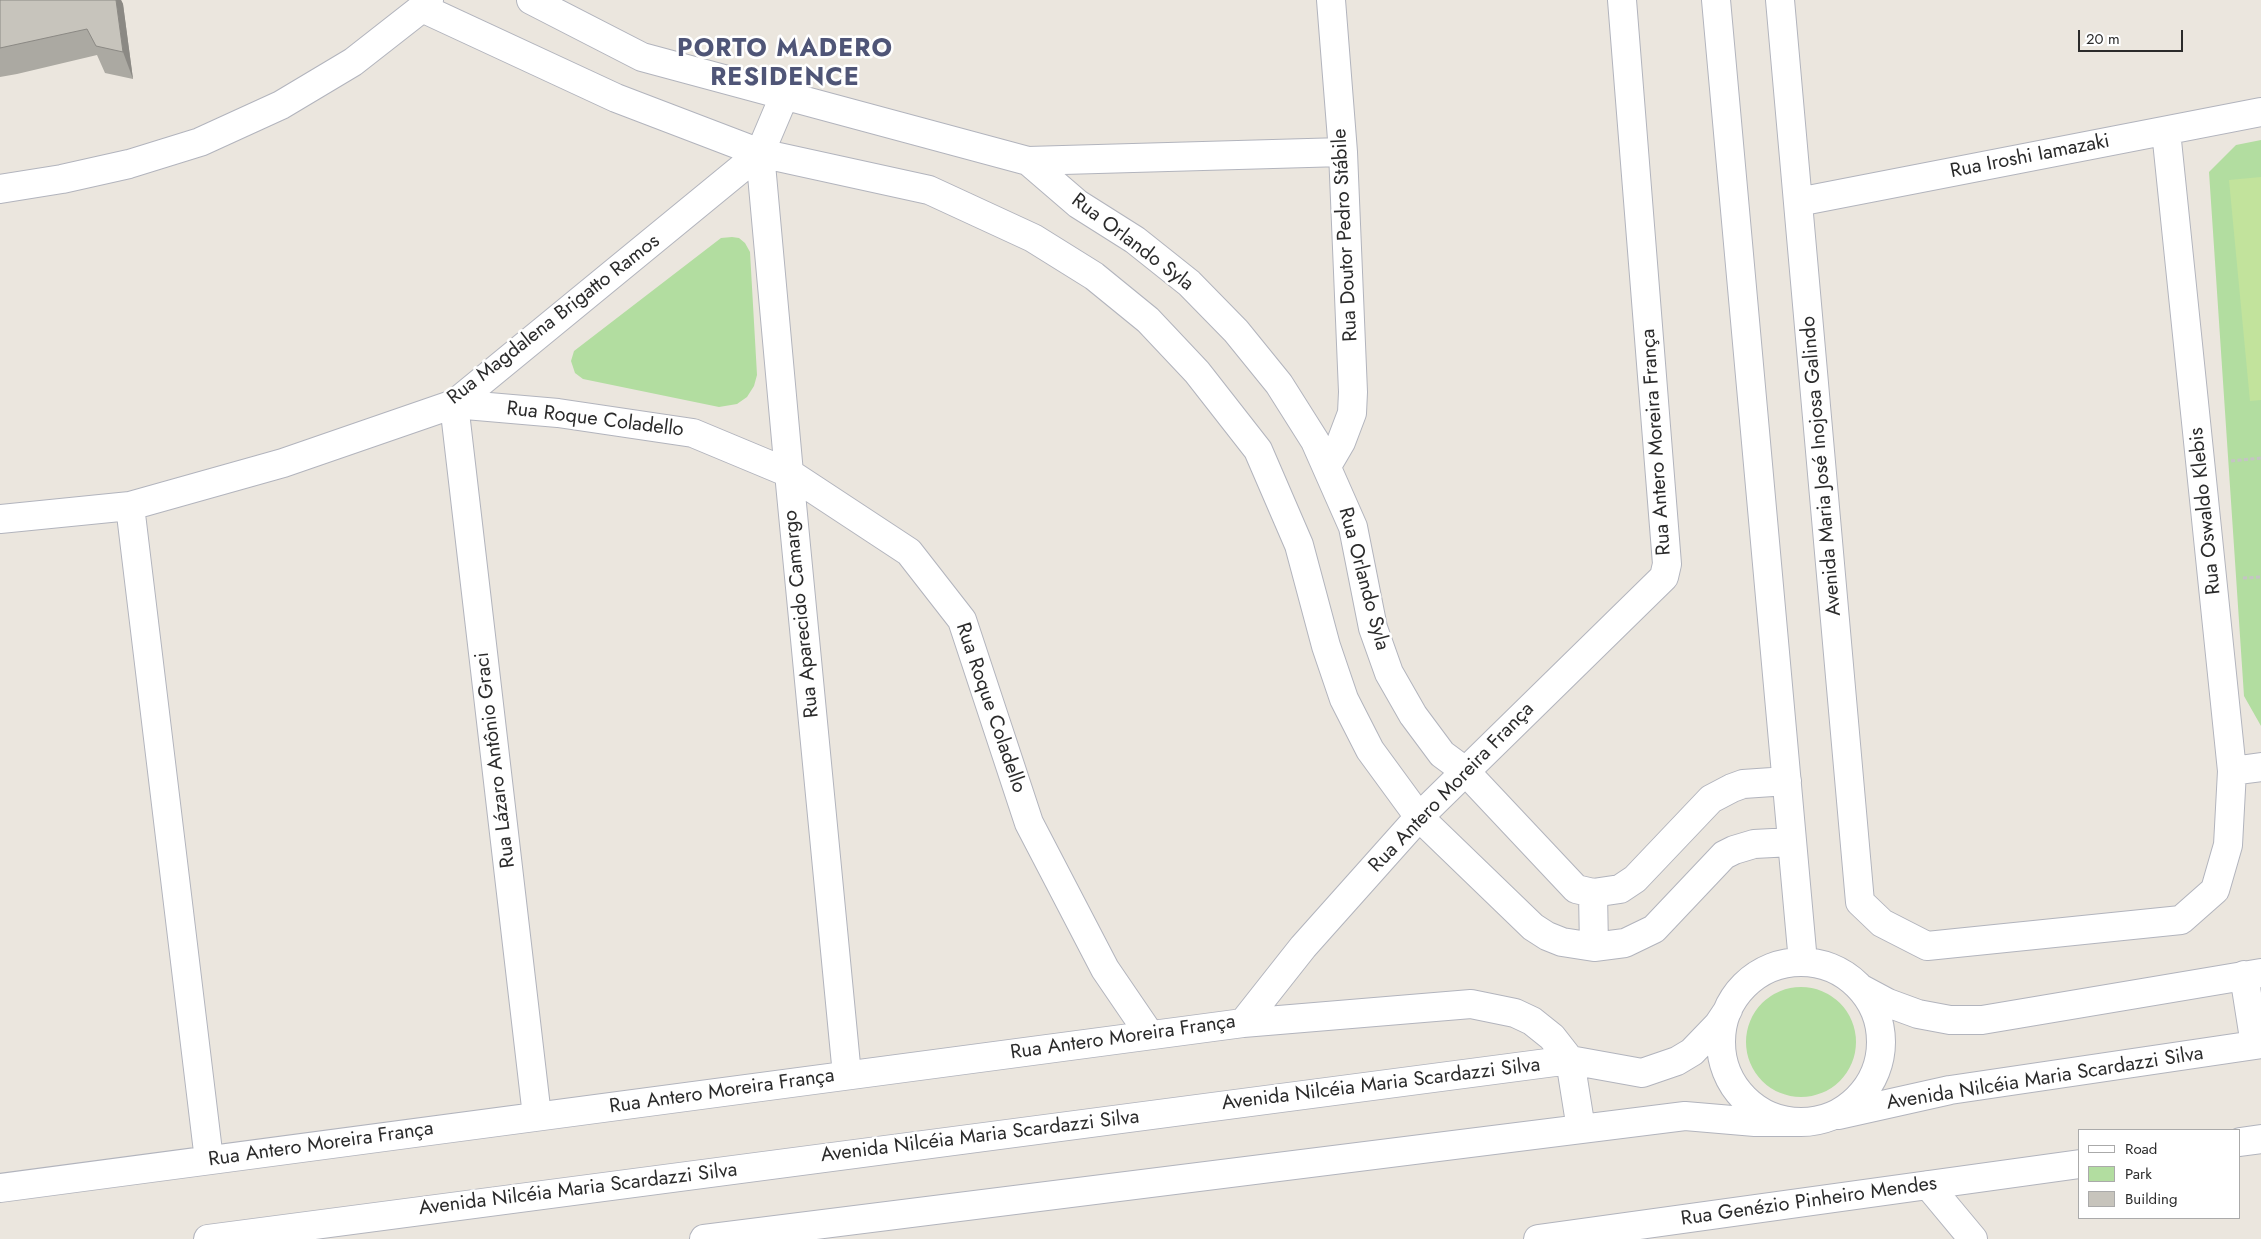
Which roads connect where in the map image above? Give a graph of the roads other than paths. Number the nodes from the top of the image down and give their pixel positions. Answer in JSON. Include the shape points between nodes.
{"nodes":[{"id":1,"x":532,"y":0,"type":"edge"},
{"id":2,"x":1331,"y":0,"type":"edge"},
{"id":3,"x":1622,"y":0,"type":"edge"},
{"id":4,"x":1716,"y":0,"type":"edge"},
{"id":5,"x":1780,"y":0,"type":"edge"},
{"id":6,"x":425,"y":4,"type":"edge"},
{"id":7,"x":785,"y":94,"type":"junction"},
{"id":8,"x":2261,"y":112,"type":"edge"},
{"id":9,"x":2166,"y":131,"type":"junction"},
{"id":10,"x":1343,"y":152,"type":"junction"},
{"id":11,"x":760,"y":153,"type":"junction"},
{"id":12,"x":1028,"y":161,"type":"junction"},
{"id":13,"x":0,"y":190,"type":"edge"},
{"id":14,"x":1798,"y":202,"type":"junction"},
{"id":15,"x":454,"y":404,"type":"junction"},
{"id":16,"x":1327,"y":466,"type":"junction"},
{"id":17,"x":789,"y":472,"type":"junction"},
{"id":18,"x":130,"y":506,"type":"junction"},
{"id":19,"x":0,"y":519,"type":"edge"},
{"id":20,"x":2261,"y":767,"type":"edge"},
{"id":21,"x":1465,"y":771,"type":"junction"},
{"id":22,"x":2232,"y":771,"type":"junction"},
{"id":23,"x":1787,"y":781,"type":"junction"},
{"id":24,"x":1419,"y":817,"type":"junction"},
{"id":25,"x":1792,"y":842,"type":"junction"},
{"id":26,"x":2215,"y":890,"type":"joint"},
{"id":27,"x":1593,"y":893,"type":"junction"},
{"id":28,"x":1594,"y":947,"type":"junction"},
{"id":29,"x":1803,"y":962,"type":"junction"},
{"id":30,"x":2253,"y":974,"type":"edge"},
{"id":31,"x":1860,"y":988,"type":"junction"},
{"id":32,"x":1728,"y":1010,"type":"junction"},
{"id":33,"x":1244,"y":1023,"type":"junction"},
{"id":34,"x":1150,"y":1035,"type":"junction"},
{"id":35,"x":2258,"y":1045,"type":"edge"},
{"id":36,"x":1570,"y":1060,"type":"junction"},
{"id":37,"x":847,"y":1075,"type":"junction"},
{"id":38,"x":537,"y":1116,"type":"junction"},
{"id":39,"x":1830,"y":1117,"type":"junction"},
{"id":40,"x":1799,"y":1122,"type":"junction"},
{"id":41,"x":1580,"y":1129,"type":"junction"},
{"id":42,"x":2261,"y":1140,"type":"edge"},
{"id":43,"x":2241,"y":1142,"type":"edge"},
{"id":44,"x":210,"y":1160,"type":"junction"},
{"id":45,"x":2078,"y":1164,"type":"edge"},
{"id":46,"x":1928,"y":1185,"type":"junction"},
{"id":47,"x":0,"y":1188,"type":"edge"},
{"id":48,"x":208,"y":1239,"type":"edge"},
{"id":49,"x":704,"y":1239,"type":"edge"},
{"id":50,"x":1538,"y":1239,"type":"edge"},
{"id":51,"x":1973,"y":1239,"type":"edge"}],
"edges":[{"from":1,"to":7,"type":"street","name":"Rua Orlando Syla","via":[[642,56]]},
{"from":2,"to":10,"type":"street","name":"Rua Doutor Pedro Stábile"},
{"from":3,"to":21,"type":"street","name":"Rua Antero Moreira França","via":[[1667,564],[1664,577]]},
{"from":4,"to":23,"type":"street"},
{"from":5,"to":14,"type":"street","name":"Avenida Maria José Inojosa Galindo"},
{"from":6,"to":11,"type":"street","via":[[616,98]]},
{"from":6,"to":13,"type":"street","via":[[353,62],[281,106],[200,142],[129,164]]},
{"from":7,"to":11,"type":"street","name":"Rua Magdalena Brigatto Ramos"},
{"from":7,"to":12,"type":"street","name":"Rua Orlando Syla"},
{"from":8,"to":9,"type":"street","name":"Rua Iroshi Iamazaki"},
{"from":9,"to":14,"type":"street","name":"Rua Iroshi Iamazaki"},
{"from":9,"to":22,"type":"street","name":"Rua Oswaldo Klebis"},
{"from":10,"to":12,"type":"street","name":"Rua Orlando Syla"},
{"from":10,"to":16,"type":"street","name":"Rua Doutor Pedro Stábile","via":[[1352,413]]},
{"from":11,"to":15,"type":"street","name":"Rua Magdalena Brigatto Ramos"},
{"from":11,"to":17,"type":"street","name":"Rua Aparecido Camargo"},
{"from":11,"to":24,"type":"street","via":[[929,190],[1033,238],[1094,276],[1148,320],[1197,372],[1258,450],[1299,545],[1344,699],[1370,750]]},
{"from":12,"to":16,"type":"street","name":"Rua Orlando Syla","via":[[1078,204],[1136,240],[1189,283],[1230,324],[1279,384]]},
{"from":14,"to":26,"type":"street","name":"Avenida Maria José Inojosa Galindo","via":[[1860,902],[1882,924],[1927,946],[2181,920]]},
{"from":15,"to":17,"type":"street","name":"Rua Roque Coladello","via":[[558,412],[693,433]]},
{"from":15,"to":18,"type":"street","name":"Rua Magdalena Brigatto Ramos","via":[[283,463]]},
{"from":15,"to":38,"type":"street","name":"Rua Lázaro Antônio Graci"},
{"from":16,"to":21,"type":"street","name":"Rua Orlando Syla","via":[[1353,527],[1373,628],[1390,673],[1413,715],[1442,754]]},
{"from":17,"to":34,"type":"street","name":"Rua Roque Coladello","via":[[909,552],[962,620],[1029,823],[1104,969]]},
{"from":17,"to":37,"type":"street","name":"Rua Aparecido Camargo"},
{"from":18,"to":19,"type":"street","name":"Rua Magdalena Brigatto Ramos"},
{"from":18,"to":44,"type":"street"},
{"from":20,"to":22,"type":"street"},
{"from":21,"to":24,"type":"street","name":"Rua Antero Moreira França"},
{"from":21,"to":27,"type":"street","name":"Rua Orlando Syla","via":[[1576,888]]},
{"from":22,"to":26,"type":"street","name":"Rua Oswaldo Klebis","via":[[2228,845]]},
{"from":23,"to":25,"type":"street"},
{"from":23,"to":27,"type":"street","via":[[1755,782],[1721,793],[1711,799],[1635,879],[1612,892]]},
{"from":24,"to":28,"type":"street","via":[[1533,927],[1562,942]]},
{"from":24,"to":33,"type":"street","name":"Rua Antero Moreira França","via":[[1303,947]]},
{"from":25,"to":28,"type":"street","via":[[1754,844],[1734,850],[1716,861],[1654,929],[1625,943]]},
{"from":25,"to":29,"type":"street"},
{"from":27,"to":28,"type":"street"},
{"from":29,"to":31,"type":"street","via":[[1831,968]]},
{"from":29,"to":32,"type":"street","via":[[1780,965],[1758,974],[1740,990]]},
{"from":30,"to":31,"type":"street","via":[[1982,1020],[1950,1020],[1918,1014]]},
{"from":30,"to":35,"type":"street"},
{"from":31,"to":39,"type":"street","via":[[1874,1009],[1881,1034],[1879,1060],[1869,1084],[1852,1104]]},
{"from":32,"to":36,"type":"street","name":"Avenida Nilcéia Maria Scardazzi Silva","via":[[1692,1052],[1660,1068],[1642,1073]]},
{"from":32,"to":40,"type":"street","via":[[1721,1035],[1723,1060],[1733,1085],[1750,1104],[1773,1117]]},
{"from":33,"to":34,"type":"street","name":"Rua Antero Moreira França"},
{"from":33,"to":36,"type":"street","via":[[1471,1004],[1500,1008],[1532,1021],[1552,1036]]},
{"from":34,"to":37,"type":"street","name":"Rua Antero Moreira França"},
{"from":35,"to":39,"type":"street","name":"Avenida Nilcéia Maria Scardazzi Silva","via":[[1950,1090]]},
{"from":36,"to":41,"type":"street"},
{"from":36,"to":48,"type":"street","name":"Avenida Nilcéia Maria Scardazzi Silva"},
{"from":37,"to":38,"type":"street","name":"Rua Antero Moreira França"},
{"from":38,"to":44,"type":"street","name":"Rua Antero Moreira França"},
{"from":39,"to":40,"type":"street"},
{"from":40,"to":41,"type":"street","via":[[1685,1116]]},
{"from":41,"to":49,"type":"street"},
{"from":42,"to":43,"type":"street"},
{"from":44,"to":47,"type":"street","name":"Rua Antero Moreira França"},
{"from":45,"to":46,"type":"street","name":"Rua Genézio Pinheiro Mendes"},
{"from":46,"to":50,"type":"street","name":"Rua Genézio Pinheiro Mendes"},
{"from":46,"to":51,"type":"street"}]}
